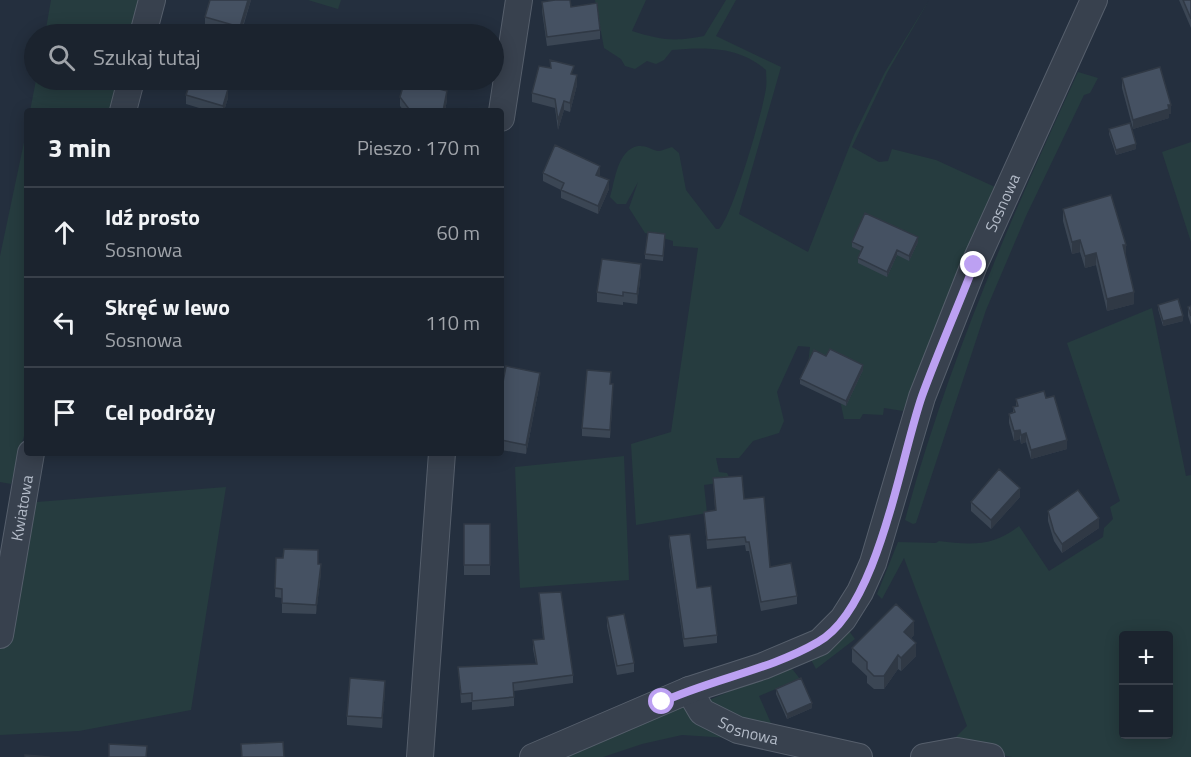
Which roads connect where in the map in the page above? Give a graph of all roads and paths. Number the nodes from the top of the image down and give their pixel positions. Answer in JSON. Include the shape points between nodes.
{"nodes":[{"id":1,"x":153,"y":0,"type":"edge"},
{"id":2,"x":519,"y":0,"type":"edge"},
{"id":3,"x":1094,"y":0,"type":"edge"},
{"id":4,"x":146,"y":24,"type":"edge"},
{"id":5,"x":128,"y":90,"type":"edge"},
{"id":6,"x":124,"y":108,"type":"edge"},
{"id":7,"x":503,"y":108,"type":"edge"},
{"id":8,"x":30,"y":456,"type":"edge"},
{"id":9,"x":442,"y":456,"type":"edge"},
{"id":10,"x":0,"y":635,"type":"edge"},
{"id":11,"x":689,"y":690,"type":"junction"},
{"id":12,"x":420,"y":757,"type":"edge"},
{"id":13,"x":533,"y":757,"type":"edge"},
{"id":14,"x":859,"y":757,"type":"edge"},
{"id":15,"x":924,"y":757,"type":"edge"},
{"id":16,"x":991,"y":757,"type":"edge"}],
"edges":[{"from":1,"to":4,"type":"street"},
{"from":2,"to":7,"type":"street"},
{"from":3,"to":11,"type":"street","name":"Sosnowa","via":[[969,276],[922,397],[873,564],[860,592],[843,619],[820,642]]},
{"from":5,"to":6,"type":"street"},
{"from":8,"to":10,"type":"street","name":"Kwiatowa"},
{"from":9,"to":12,"type":"street"},
{"from":11,"to":13,"type":"street","name":"Sosnowa"},
{"from":11,"to":14,"type":"street","name":"Sosnowa","via":[[702,712],[738,730]]},
{"from":15,"to":16,"type":"street","via":[[957,751]]}]}
